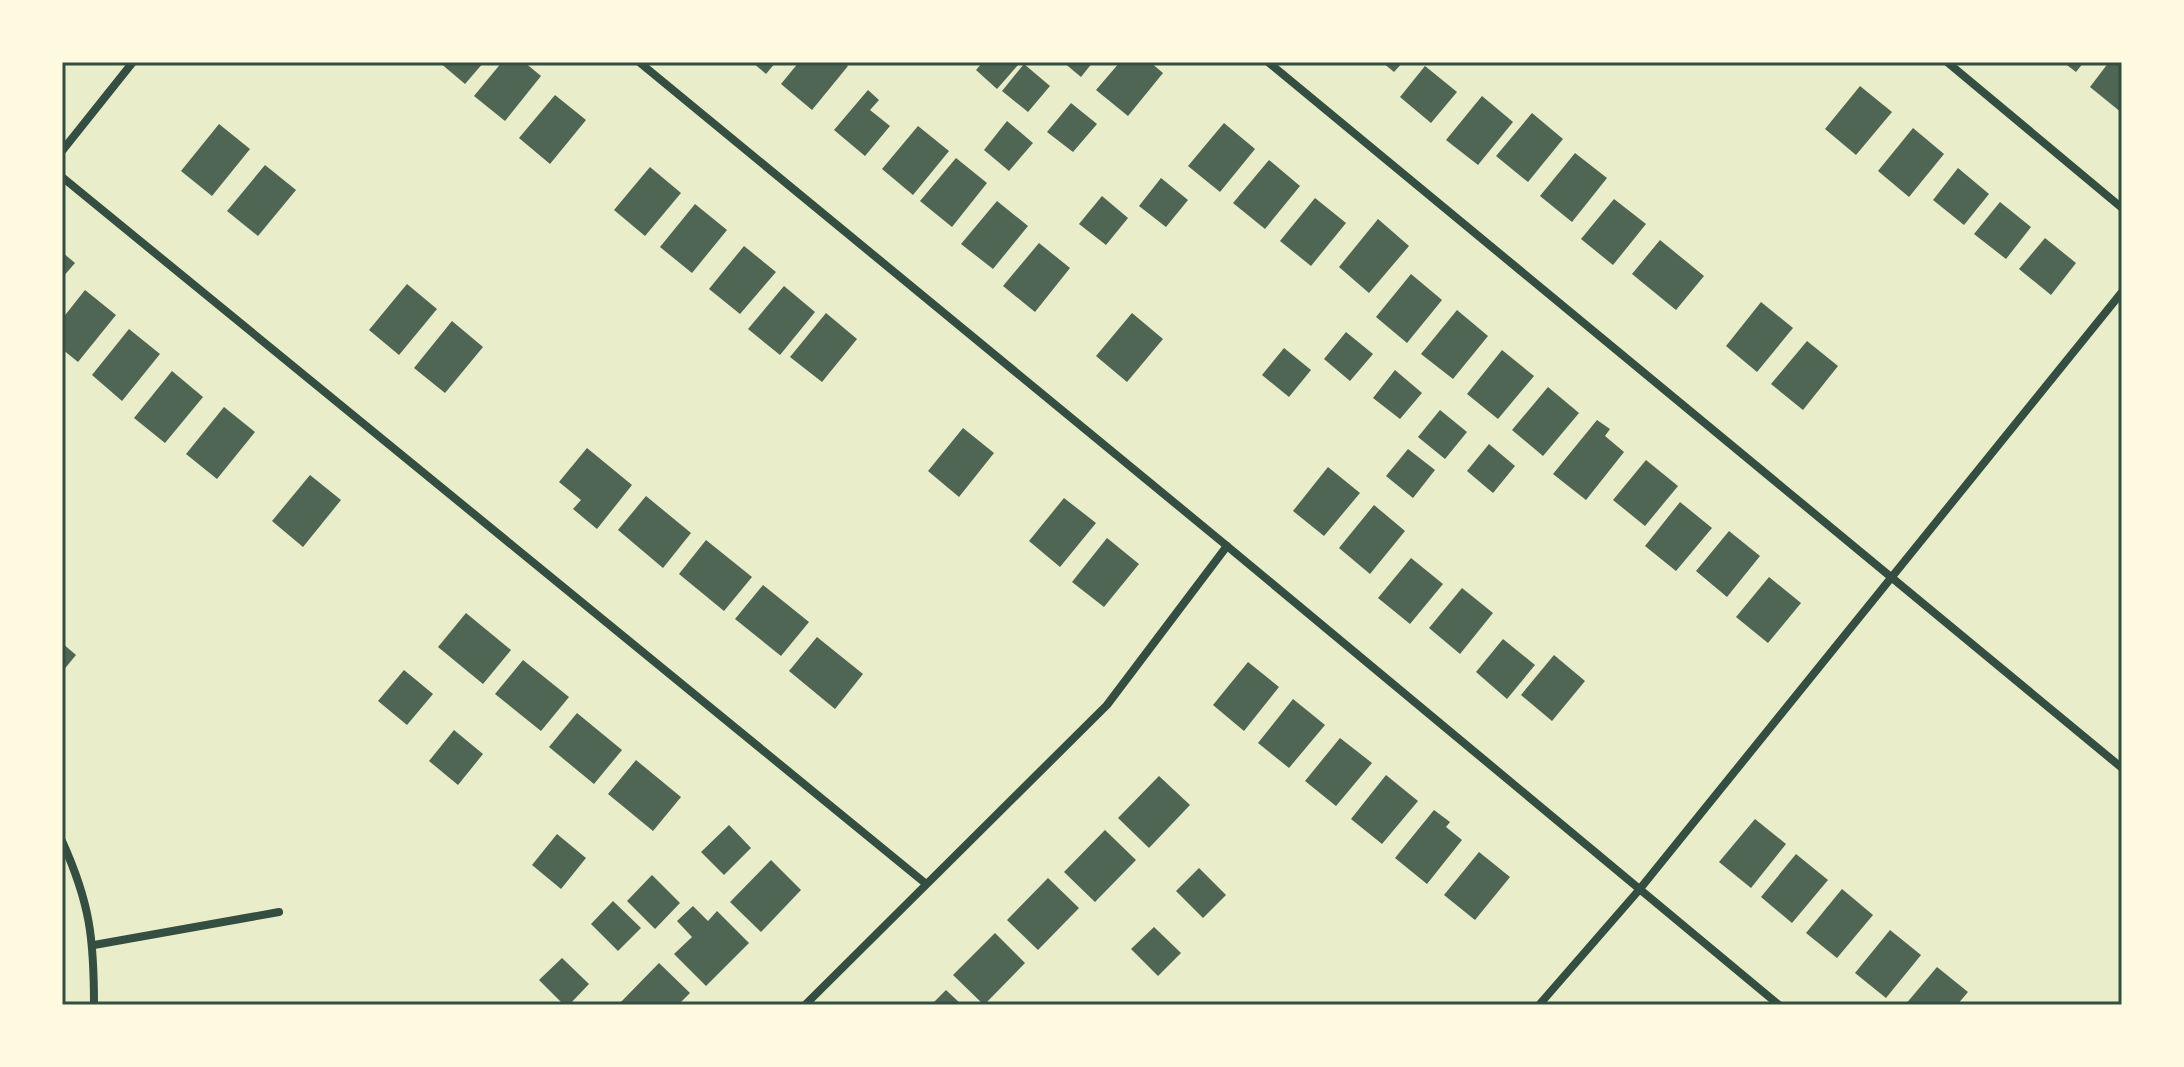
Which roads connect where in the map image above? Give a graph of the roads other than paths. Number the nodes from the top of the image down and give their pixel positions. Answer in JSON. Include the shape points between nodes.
{"nodes":[{"id":1,"x":133,"y":62,"type":"edge"},
{"id":2,"x":639,"y":62,"type":"edge"},
{"id":3,"x":1268,"y":62,"type":"edge"},
{"id":4,"x":1947,"y":62,"type":"edge"},
{"id":5,"x":62,"y":151,"type":"edge"},
{"id":6,"x":62,"y":177,"type":"edge"},
{"id":7,"x":2122,"y":208,"type":"edge"},
{"id":8,"x":2122,"y":292,"type":"edge"},
{"id":9,"x":1227,"y":546,"type":"junction"},
{"id":10,"x":1891,"y":578,"type":"junction"},
{"id":11,"x":2122,"y":768,"type":"edge"},
{"id":12,"x":62,"y":841,"type":"edge"},
{"id":13,"x":925,"y":883,"type":"junction"},
{"id":14,"x":1639,"y":890,"type":"junction"},
{"id":15,"x":279,"y":912,"type":"dead end"},
{"id":16,"x":94,"y":945,"type":"junction"},
{"id":17,"x":94,"y":1005,"type":"edge"},
{"id":18,"x":805,"y":1005,"type":"edge"},
{"id":19,"x":1539,"y":1005,"type":"edge"},
{"id":20,"x":1779,"y":1005,"type":"edge"}],
"edges":[{"from":1,"to":5,"type":"street"},
{"from":2,"to":9,"type":"street"},
{"from":3,"to":10,"type":"street"},
{"from":4,"to":7,"type":"street"},
{"from":6,"to":13,"type":"street"},
{"from":8,"to":10,"type":"street"},
{"from":9,"to":13,"type":"street","via":[[1107,705]]},
{"from":9,"to":14,"type":"street"},
{"from":10,"to":11,"type":"street"},
{"from":10,"to":14,"type":"street"},
{"from":12,"to":16,"type":"street","via":[[83,892]]},
{"from":13,"to":18,"type":"street"},
{"from":14,"to":19,"type":"street"},
{"from":14,"to":20,"type":"street"},
{"from":15,"to":16,"type":"street"},
{"from":16,"to":17,"type":"street"}]}
